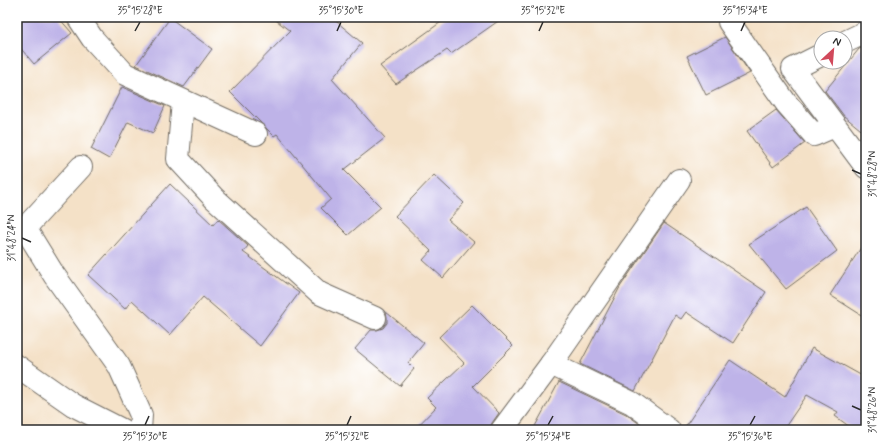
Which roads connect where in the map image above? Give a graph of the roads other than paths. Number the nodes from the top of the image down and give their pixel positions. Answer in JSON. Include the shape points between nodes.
{"nodes":[{"id":1,"x":78,"y":17,"type":"edge"},
{"id":2,"x":734,"y":17,"type":"edge"},
{"id":3,"x":866,"y":32,"type":"edge"},
{"id":4,"x":853,"y":38,"type":"edge"},
{"id":5,"x":813,"y":59,"type":"edge"},
{"id":6,"x":183,"y":101,"type":"junction"},
{"id":7,"x":835,"y":126,"type":"junction"},
{"id":8,"x":256,"y":134,"type":"dead end"},
{"id":9,"x":82,"y":167,"type":"dead end"},
{"id":10,"x":866,"y":167,"type":"edge"},
{"id":11,"x":679,"y":180,"type":"dead end"},
{"id":12,"x":375,"y":318,"type":"dead end"},
{"id":13,"x":551,"y":364,"type":"junction"},
{"id":14,"x":17,"y":366,"type":"edge"},
{"id":15,"x":122,"y":430,"type":"edge"},
{"id":16,"x":140,"y":430,"type":"edge"},
{"id":17,"x":502,"y":430,"type":"edge"},
{"id":18,"x":669,"y":430,"type":"edge"}],
"edges":[{"from":1,"to":6,"type":"street","via":[[92,38],[125,74]]},
{"from":2,"to":7,"type":"street","via":[[729,22],[786,103],[814,135]]},
{"from":3,"to":4,"type":"street"},
{"from":5,"to":7,"type":"street","via":[[793,69]]},
{"from":6,"to":8,"type":"street"},
{"from":6,"to":12,"type":"street","via":[[178,159],[214,198],[319,293]]},
{"from":7,"to":10,"type":"street"},
{"from":9,"to":16,"type":"street","via":[[25,228],[54,275],[119,366],[141,415]]},
{"from":11,"to":13,"type":"street"},
{"from":13,"to":17,"type":"street"},
{"from":13,"to":18,"type":"street","via":[[632,403]]},
{"from":14,"to":15,"type":"street","via":[[73,405]]}]}
